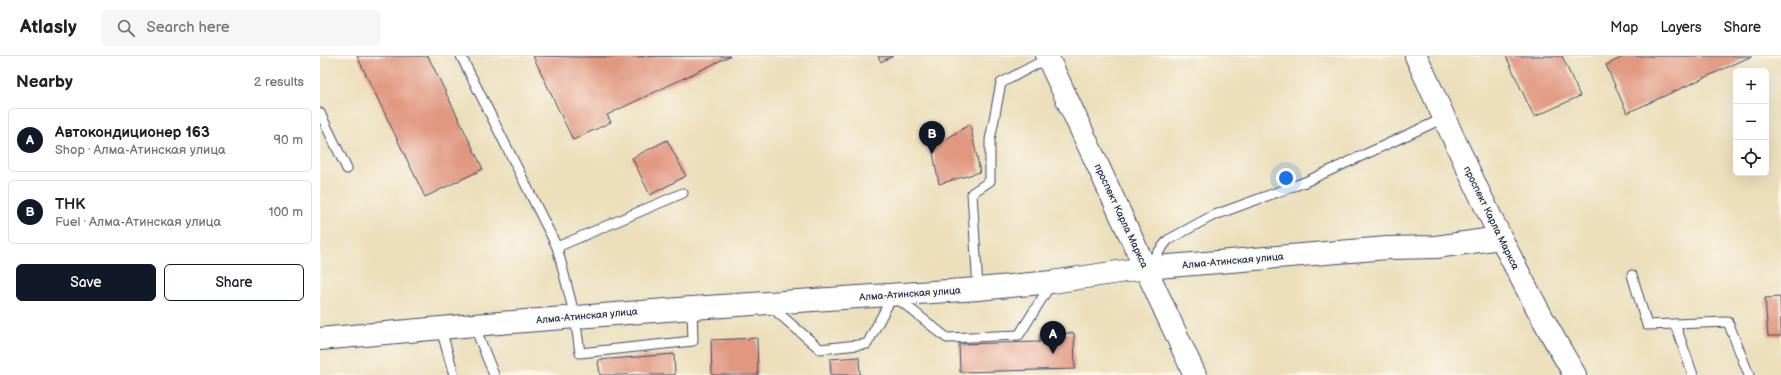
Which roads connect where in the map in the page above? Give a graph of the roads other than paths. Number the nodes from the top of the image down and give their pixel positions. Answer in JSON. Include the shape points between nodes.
{"nodes":[{"id":1,"x":461,"y":56,"type":"edge"},
{"id":2,"x":1416,"y":56,"type":"edge"},
{"id":3,"x":1048,"y":57,"type":"edge"},
{"id":4,"x":320,"y":113,"type":"edge"},
{"id":5,"x":1444,"y":118,"type":"junction"},
{"id":6,"x":347,"y":169,"type":"dead end"},
{"id":7,"x":683,"y":193,"type":"dead end"},
{"id":8,"x":1500,"y":238,"type":"junction"},
{"id":9,"x":557,"y":247,"type":"junction"},
{"id":10,"x":1145,"y":268,"type":"junction"},
{"id":11,"x":1632,"y":275,"type":"dead end"},
{"id":12,"x":1052,"y":282,"type":"junction"},
{"id":13,"x":978,"y":289,"type":"junction"},
{"id":14,"x":893,"y":295,"type":"junction"},
{"id":15,"x":766,"y":302,"type":"junction"},
{"id":16,"x":692,"y":308,"type":"junction"},
{"id":17,"x":575,"y":317,"type":"junction"},
{"id":18,"x":1675,"y":324,"type":"junction"},
{"id":19,"x":474,"y":325,"type":"junction"},
{"id":20,"x":441,"y":329,"type":"junction"},
{"id":21,"x":320,"y":339,"type":"edge"},
{"id":22,"x":454,"y":375,"type":"edge"},
{"id":23,"x":494,"y":375,"type":"edge"},
{"id":24,"x":1195,"y":375,"type":"edge"},
{"id":25,"x":1576,"y":375,"type":"edge"},
{"id":26,"x":1693,"y":375,"type":"edge"},
{"id":27,"x":1749,"y":375,"type":"edge"}],
"edges":[{"from":1,"to":9,"type":"lane"},
{"from":2,"to":5,"type":"main road","name":"проспект Карла Маркса"},
{"from":3,"to":10,"type":"main road","name":"проспект Карла Маркса"},
{"from":3,"to":13,"type":"lane","via":[[1001,83],[990,140],[990,181],[972,193]]},
{"from":4,"to":6,"type":"lane"},
{"from":5,"to":8,"type":"main road","name":"проспект Карла Маркса"},
{"from":5,"to":10,"type":"lane","via":[[1305,182],[1212,216],[1168,240]]},
{"from":7,"to":9,"type":"lane"},
{"from":8,"to":10,"type":"main road","name":"Алма-Атинская улица","via":[[1436,247],[1387,248]]},
{"from":8,"to":25,"type":"main road","name":"проспект Карла Маркса","via":[[1551,335]]},
{"from":9,"to":17,"type":"lane"},
{"from":10,"to":12,"type":"main road","name":"Алма-Атинская улица"},
{"from":10,"to":24,"type":"main road","name":"проспект Карла Маркса"},
{"from":11,"to":18,"type":"lane","via":[[1647,325]]},
{"from":12,"to":13,"type":"main road","name":"Алма-Атинская улица"},
{"from":12,"to":14,"type":"lane","via":[[1019,334],[947,338]]},
{"from":13,"to":14,"type":"main road","name":"Алма-Атинская улица"},
{"from":14,"to":15,"type":"main road","name":"Алма-Атинская улица"},
{"from":14,"to":15,"type":"lane","via":[[867,344],[820,349]]},
{"from":15,"to":16,"type":"main road","name":"Алма-Атинская улица"},
{"from":16,"to":17,"type":"main road","name":"Алма-Атинская улица"},
{"from":16,"to":17,"type":"lane","via":[[693,341],[580,353]]},
{"from":17,"to":19,"type":"main road","name":"Алма-Атинская улица"},
{"from":18,"to":26,"type":"lane"},
{"from":18,"to":27,"type":"lane","via":[[1728,322]]},
{"from":19,"to":20,"type":"main road","name":"Алма-Атинская улица"},
{"from":19,"to":23,"type":"lane"},
{"from":20,"to":21,"type":"main road","name":"Алма-Атинская улица"},
{"from":20,"to":22,"type":"lane"}]}
